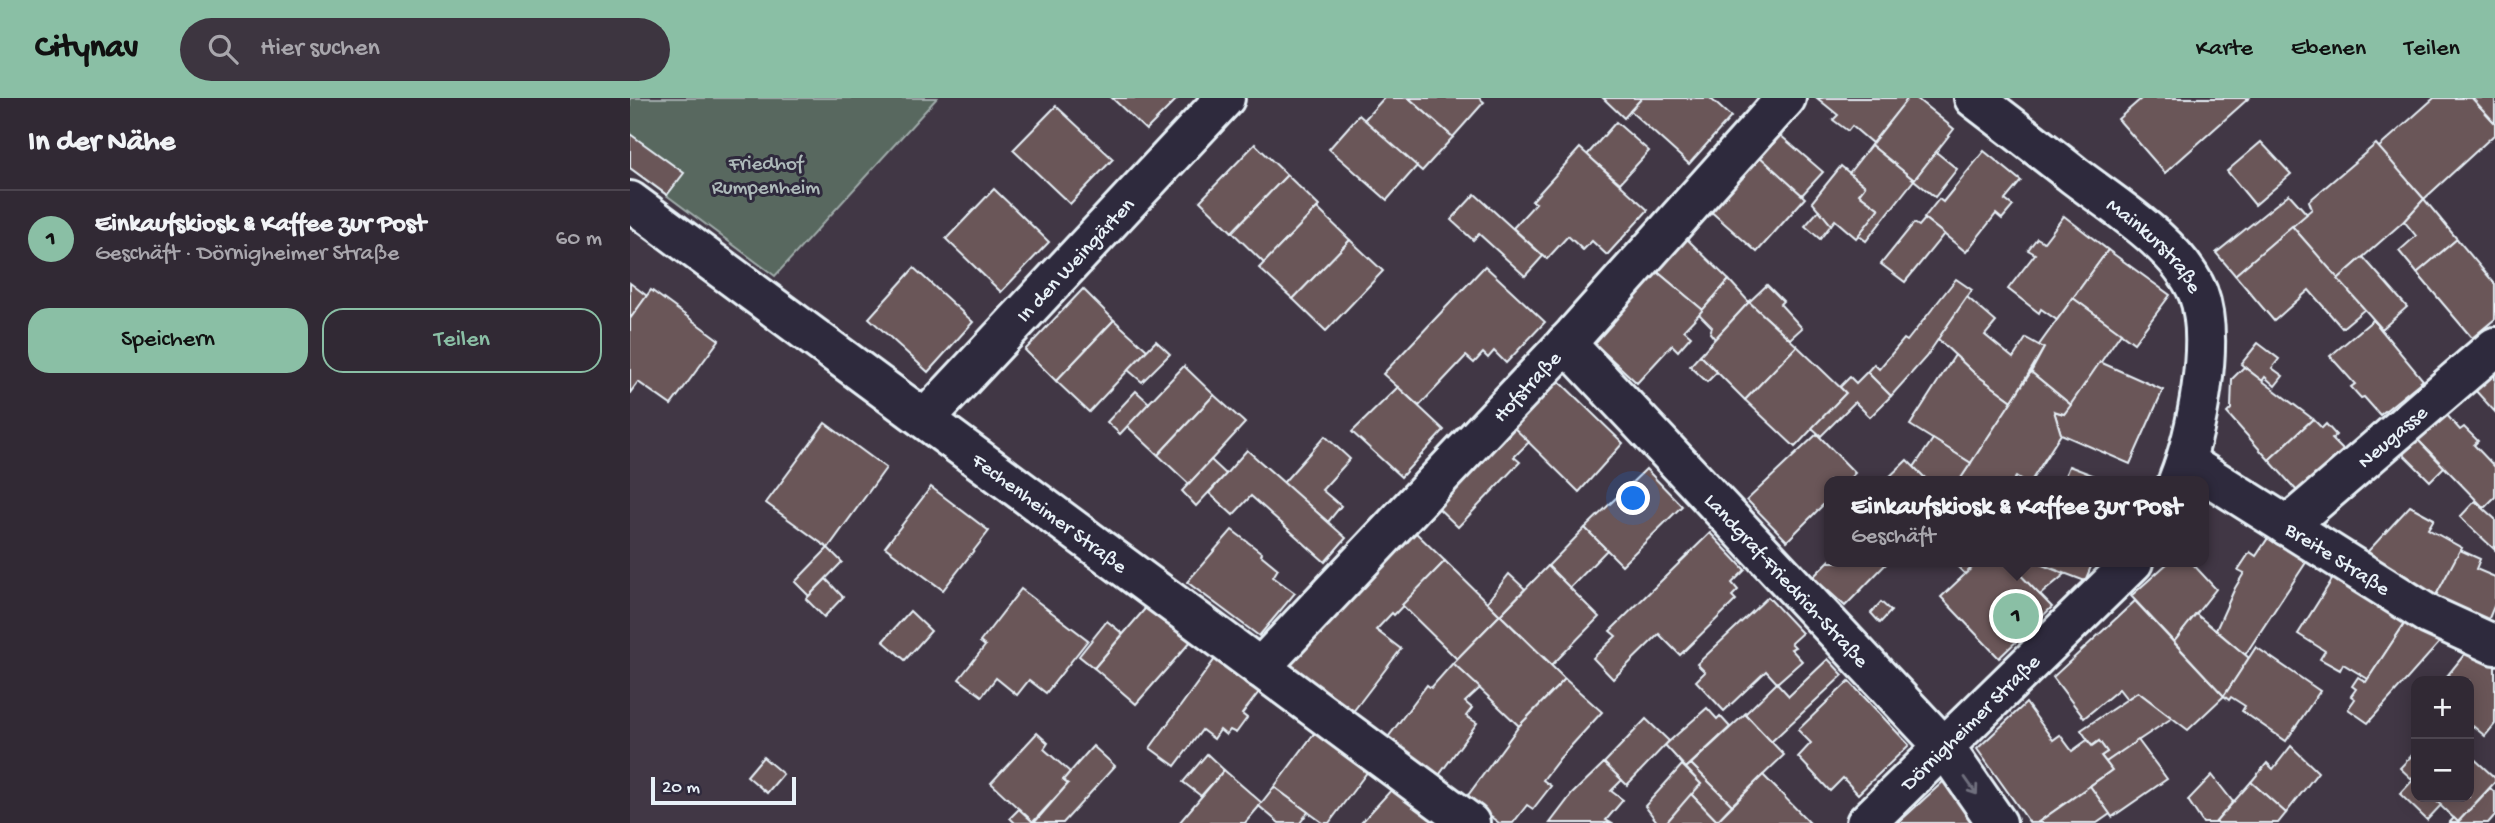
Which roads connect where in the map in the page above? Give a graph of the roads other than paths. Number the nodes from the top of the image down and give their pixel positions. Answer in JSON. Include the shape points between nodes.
{"nodes":[{"id":1,"x":1224,"y":98,"type":"edge"},
{"id":2,"x":1786,"y":98,"type":"edge"},
{"id":3,"x":1974,"y":98,"type":"edge"},
{"id":4,"x":630,"y":201,"type":"edge"},
{"id":5,"x":1566,"y":343,"type":"junction"},
{"id":6,"x":2495,"y":347,"type":"edge"},
{"id":7,"x":925,"y":419,"type":"junction"},
{"id":8,"x":2182,"y":471,"type":"edge"},
{"id":9,"x":2209,"y":485,"type":"edge"},
{"id":10,"x":2287,"y":526,"type":"junction"},
{"id":11,"x":2128,"y":567,"type":"edge"},
{"id":12,"x":2495,"y":645,"type":"edge"},
{"id":13,"x":1261,"y":668,"type":"junction"},
{"id":14,"x":1945,"y":748,"type":"junction"},
{"id":15,"x":1470,"y":823,"type":"edge"},
{"id":16,"x":1866,"y":823,"type":"edge"},
{"id":17,"x":1997,"y":823,"type":"edge"}],
"edges":[{"from":1,"to":7,"type":"street","name":"In den Weingärten"},
{"from":2,"to":5,"type":"street","name":"Hofstraße"},
{"from":3,"to":8,"type":"street","name":"Mainkurstraße","via":[[2136,223],[2186,272],[2203,311],[2205,355]]},
{"from":4,"to":7,"type":"street","name":"Fechenheimer Straße"},
{"from":5,"to":13,"type":"street","name":"Hofstraße"},
{"from":5,"to":14,"type":"street","name":"Landgraf-Friedrich-Straße"},
{"from":6,"to":10,"type":"street","name":"Neugasse"},
{"from":7,"to":13,"type":"street","name":"Fechenheimer Straße"},
{"from":9,"to":10,"type":"street","name":"Breite Straße"},
{"from":10,"to":12,"type":"street","name":"Breite Straße","via":[[2429,615]]},
{"from":11,"to":14,"type":"street","name":"Dörnigheimer Straße"},
{"from":13,"to":15,"type":"street","name":"Fechenheimer Straße"},
{"from":14,"to":16,"type":"street","name":"Dörnigheimer Straße"},
{"from":14,"to":17,"type":"street","name":"Landgraf-Friedrich-Straße","one_way":true}]}
